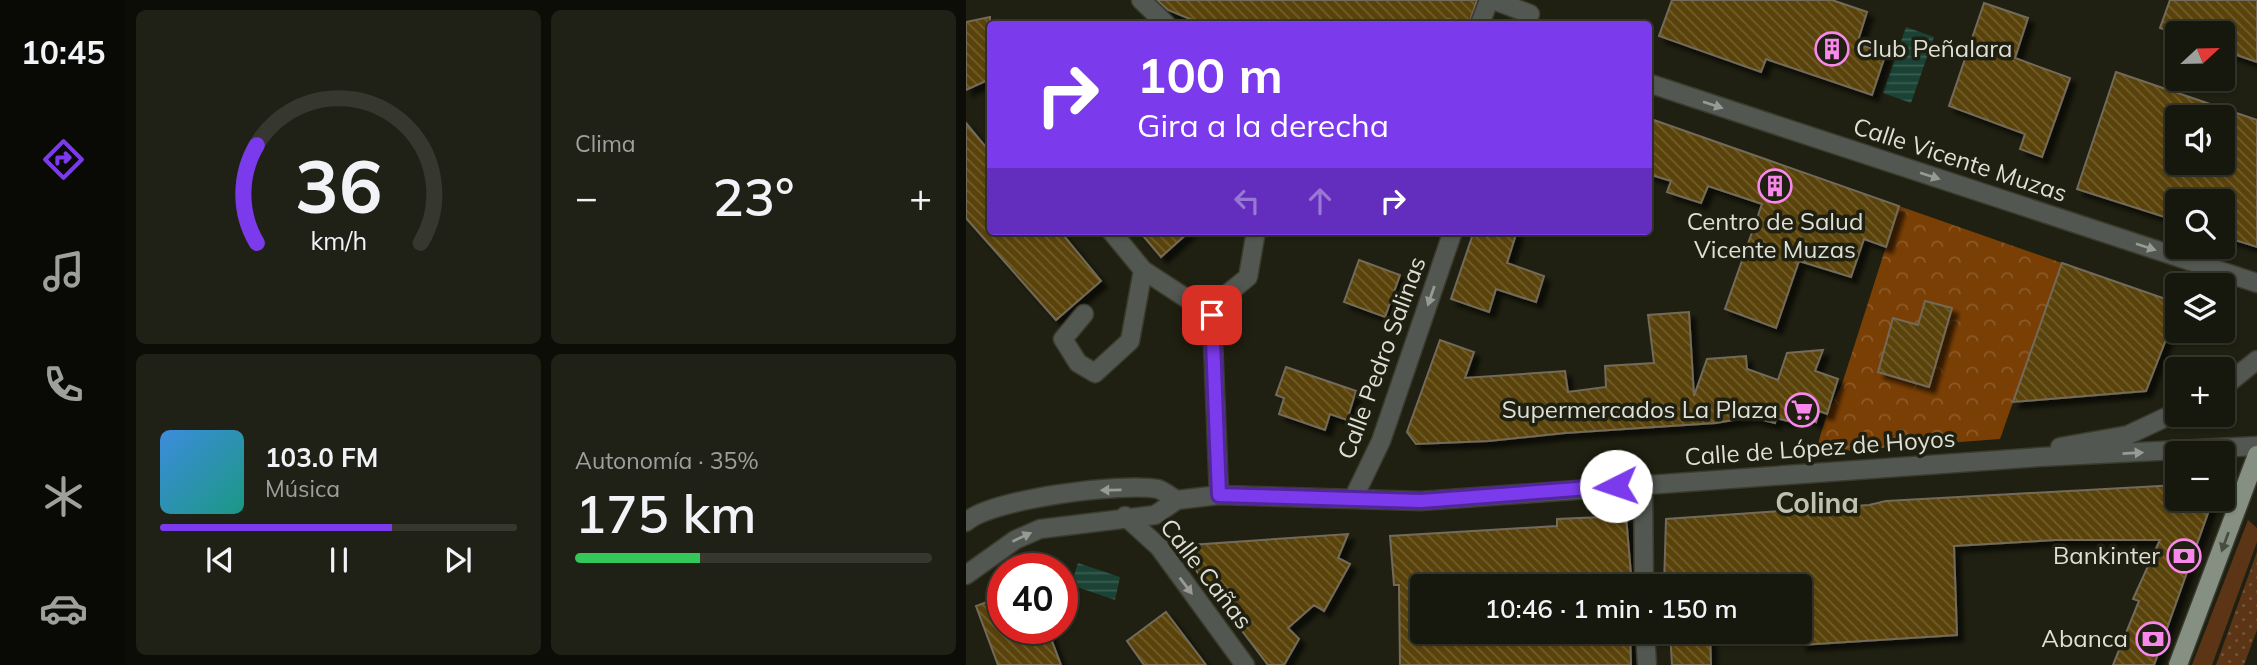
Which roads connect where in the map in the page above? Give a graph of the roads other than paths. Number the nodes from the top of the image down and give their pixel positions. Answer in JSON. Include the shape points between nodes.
{"nodes":[{"id":1,"x":1140,"y":0,"type":"edge"},
{"id":2,"x":1491,"y":0,"type":"edge"},
{"id":3,"x":1531,"y":13,"type":"edge"},
{"id":4,"x":1163,"y":21,"type":"edge"},
{"id":5,"x":1481,"y":21,"type":"edge"},
{"id":6,"x":1652,"y":84,"type":"edge"},
{"id":7,"x":1114,"y":235,"type":"edge"},
{"id":8,"x":1451,"y":235,"type":"edge"},
{"id":9,"x":1254,"y":239,"type":"edge"},
{"id":10,"x":1143,"y":270,"type":"junction"},
{"id":11,"x":2257,"y":283,"type":"edge"},
{"id":12,"x":1084,"y":314,"type":"dead end"},
{"id":13,"x":1212,"y":315,"type":"junction"},
{"id":14,"x":2257,"y":360,"type":"edge"},
{"id":15,"x":2235,"y":378,"type":"edge"},
{"id":16,"x":2165,"y":418,"type":"edge"},
{"id":17,"x":2257,"y":446,"type":"edge"},
{"id":18,"x":2257,"y":455,"type":"edge"},
{"id":19,"x":2040,"y":457,"type":"junction"},
{"id":20,"x":1643,"y":484,"type":"junction"},
{"id":21,"x":1219,"y":495,"type":"junction"},
{"id":22,"x":1353,"y":499,"type":"junction"},
{"id":23,"x":1177,"y":500,"type":"junction"},
{"id":24,"x":1125,"y":516,"type":"junction"},
{"id":25,"x":968,"y":518,"type":"edge"},
{"id":26,"x":1644,"y":574,"type":"edge"},
{"id":27,"x":966,"y":575,"type":"edge"},
{"id":28,"x":1646,"y":644,"type":"edge"},
{"id":29,"x":1245,"y":665,"type":"edge"},
{"id":30,"x":1647,"y":665,"type":"edge"},
{"id":31,"x":2178,"y":665,"type":"edge"}],
"edges":[{"from":1,"to":4,"type":"street"},
{"from":2,"to":3,"type":"street"},
{"from":2,"to":5,"type":"street"},
{"from":6,"to":11,"type":"street","name":"Calle Vicente Muzas","one_way":true},
{"from":7,"to":10,"type":"street"},
{"from":8,"to":22,"type":"street","name":"Calle Pedro Salinas","one_way":true,"via":[[1381,441]]},
{"from":9,"to":13,"type":"street","via":[[1248,277],[1220,300]]},
{"from":10,"to":12,"type":"street","via":[[1130,341],[1095,373],[1079,363],[1063,339]]},
{"from":10,"to":13,"type":"street"},
{"from":13,"to":21,"type":"street"},
{"from":14,"to":15,"type":"street"},
{"from":16,"to":19,"type":"street","via":[[2128,435],[2058,447]]},
{"from":19,"to":17,"type":"street","name":"Calle de López de Hoyos","one_way":true},
{"from":18,"to":31,"type":"main road","one_way":true},
{"from":19,"to":20,"type":"street","name":"Calle de López de Hoyos"},
{"from":20,"to":22,"type":"street","name":"Calle de López de Hoyos","via":[[1421,501]]},
{"from":20,"to":26,"type":"street"},
{"from":21,"to":22,"type":"street","name":"Calle de López de Hoyos"},
{"from":21,"to":23,"type":"street","name":"Calle de López de Hoyos"},
{"from":23,"to":24,"type":"street","name":"Calle de López de Hoyos","via":[[1156,515]]},
{"from":23,"to":25,"type":"street","name":"Calle de López de Hoyos","one_way":true,"via":[[1158,489],[1096,490],[1031,497]]},
{"from":27,"to":24,"type":"street","name":"Calle de López de Hoyos","one_way":true,"via":[[1015,540],[1040,529]]},
{"from":24,"to":29,"type":"street","name":"Calle Cañas","one_way":true,"via":[[1160,547]]},
{"from":28,"to":30,"type":"street"}]}
